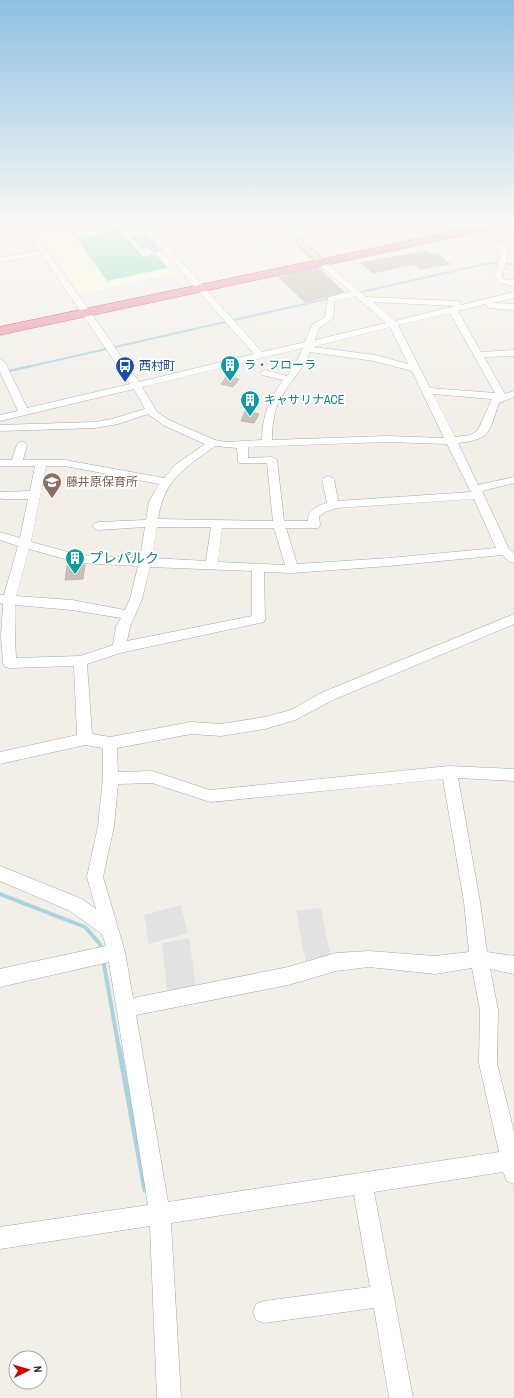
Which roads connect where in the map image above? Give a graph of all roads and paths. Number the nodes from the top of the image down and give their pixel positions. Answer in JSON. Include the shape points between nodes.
{"nodes":[{"id":1,"x":70,"y":289,"type":"edge"},
{"id":2,"x":194,"y":289,"type":"edge"},
{"id":3,"x":201,"y":289,"type":"edge"},
{"id":4,"x":352,"y":289,"type":"edge"},
{"id":5,"x":514,"y":295,"type":"edge"},
{"id":6,"x":360,"y":296,"type":"junction"},
{"id":7,"x":474,"y":305,"type":"junction"},
{"id":8,"x":514,"y":307,"type":"edge"},
{"id":9,"x":453,"y":310,"type":"junction"},
{"id":10,"x":86,"y":312,"type":"junction"},
{"id":11,"x":393,"y":324,"type":"junction"},
{"id":12,"x":0,"y":330,"type":"edge"},
{"id":13,"x":359,"y":332,"type":"junction"},
{"id":14,"x":308,"y":347,"type":"junction"},
{"id":15,"x":514,"y":353,"type":"edge"},
{"id":16,"x":478,"y":355,"type":"junction"},
{"id":17,"x":260,"y":356,"type":"junction"},
{"id":18,"x":348,"y":358,"type":"junction"},
{"id":19,"x":3,"y":369,"type":"edge"},
{"id":20,"x":414,"y":369,"type":"junction"},
{"id":21,"x":265,"y":373,"type":"dead end"},
{"id":22,"x":289,"y":379,"type":"junction"},
{"id":23,"x":136,"y":386,"type":"junction"},
{"id":24,"x":427,"y":391,"type":"junction"},
{"id":25,"x":514,"y":394,"type":"edge"},
{"id":26,"x":502,"y":397,"type":"junction"},
{"id":27,"x":151,"y":410,"type":"junction"},
{"id":28,"x":24,"y":412,"type":"junction"},
{"id":29,"x":0,"y":418,"type":"edge"},
{"id":30,"x":0,"y":428,"type":"edge"},
{"id":31,"x":451,"y":441,"type":"junction"},
{"id":32,"x":267,"y":443,"type":"junction"},
{"id":33,"x":22,"y":444,"type":"dead end"},
{"id":34,"x":213,"y":444,"type":"junction"},
{"id":35,"x":242,"y":444,"type":"junction"},
{"id":36,"x":0,"y":463,"type":"edge"},
{"id":37,"x":17,"y":463,"type":"junction"},
{"id":38,"x":41,"y":463,"type":"junction"},
{"id":39,"x":328,"y":479,"type":"dead end"},
{"id":40,"x":514,"y":480,"type":"edge"},
{"id":41,"x":165,"y":482,"type":"junction"},
{"id":42,"x":477,"y":492,"type":"junction"},
{"id":43,"x":2,"y":495,"type":"dead end"},
{"id":44,"x":35,"y":495,"type":"junction"},
{"id":45,"x":333,"y":506,"type":"junction"},
{"id":46,"x":152,"y":523,"type":"junction"},
{"id":47,"x":217,"y":524,"type":"junction"},
{"id":48,"x":279,"y":524,"type":"junction"},
{"id":49,"x":99,"y":526,"type":"dead end"},
{"id":50,"x":0,"y":536,"type":"edge"},
{"id":51,"x":25,"y":543,"type":"junction"},
{"id":52,"x":504,"y":551,"type":"junction"},
{"id":53,"x":514,"y":559,"type":"edge"},
{"id":54,"x":145,"y":562,"type":"junction"},
{"id":55,"x":212,"y":565,"type":"junction"},
{"id":56,"x":258,"y":567,"type":"junction"},
{"id":57,"x":292,"y":569,"type":"junction"},
{"id":58,"x":4,"y":599,"type":"edge"},
{"id":59,"x":128,"y":615,"type":"junction"},
{"id":60,"x":514,"y":619,"type":"edge"},
{"id":61,"x":119,"y":648,"type":"junction"},
{"id":62,"x":80,"y":661,"type":"junction"},
{"id":63,"x":85,"y":739,"type":"junction"},
{"id":64,"x":110,"y":743,"type":"junction"},
{"id":65,"x":0,"y":758,"type":"edge"},
{"id":66,"x":449,"y":772,"type":"junction"},
{"id":67,"x":514,"y":775,"type":"edge"},
{"id":68,"x":111,"y":778,"type":"junction"},
{"id":69,"x":0,"y":873,"type":"edge"},
{"id":70,"x":109,"y":929,"type":"junction"},
{"id":71,"x":116,"y":952,"type":"junction"},
{"id":72,"x":479,"y":959,"type":"junction"},
{"id":73,"x":514,"y":965,"type":"edge"},
{"id":74,"x":0,"y":978,"type":"edge"},
{"id":75,"x":126,"y":1008,"type":"junction"},
{"id":76,"x":513,"y":1165,"type":"edge"},
{"id":77,"x":362,"y":1184,"type":"junction"},
{"id":78,"x":160,"y":1214,"type":"junction"},
{"id":79,"x":0,"y":1238,"type":"edge"},
{"id":80,"x":383,"y":1296,"type":"junction"},
{"id":81,"x":264,"y":1312,"type":"dead end"},
{"id":82,"x":169,"y":1398,"type":"edge"},
{"id":83,"x":401,"y":1398,"type":"edge"}],
"edges":[{"from":1,"to":10,"type":"street"},
{"from":2,"to":10,"type":"highway"},
{"from":3,"to":17,"type":"street"},
{"from":4,"to":6,"type":"street"},
{"from":5,"to":7,"type":"street"},
{"from":6,"to":7,"type":"street"},
{"from":6,"to":11,"type":"street"},
{"from":6,"to":14,"type":"street","via":[[331,299],[329,318],[315,327]]},
{"from":7,"to":8,"type":"street"},
{"from":7,"to":9,"type":"street"},
{"from":9,"to":11,"type":"street"},
{"from":9,"to":16,"type":"street"},
{"from":10,"to":12,"type":"highway"},
{"from":10,"to":23,"type":"street"},
{"from":11,"to":13,"type":"street"},
{"from":11,"to":20,"type":"street"},
{"from":13,"to":14,"type":"street"},
{"from":13,"to":18,"type":"street"},
{"from":14,"to":17,"type":"street"},
{"from":14,"to":18,"type":"street"},
{"from":14,"to":22,"type":"street"},
{"from":15,"to":16,"type":"street"},
{"from":16,"to":26,"type":"street"},
{"from":17,"to":23,"type":"street"},
{"from":18,"to":20,"type":"street","via":[[387,361]]},
{"from":19,"to":28,"type":"street"},
{"from":20,"to":24,"type":"street"},
{"from":21,"to":22,"type":"street"},
{"from":22,"to":32,"type":"street","via":[[271,408]]},
{"from":23,"to":27,"type":"street"},
{"from":23,"to":28,"type":"street"},
{"from":24,"to":26,"type":"street"},
{"from":24,"to":31,"type":"street"},
{"from":25,"to":26,"type":"street"},
{"from":26,"to":31,"type":"street","via":[[495,401],[483,432],[474,438]]},
{"from":27,"to":30,"type":"street","via":[[114,422],[95,425]]},
{"from":27,"to":34,"type":"street","via":[[167,423]]},
{"from":28,"to":29,"type":"street"},
{"from":31,"to":32,"type":"street","via":[[387,439]]},
{"from":31,"to":42,"type":"street"},
{"from":32,"to":35,"type":"street"},
{"from":33,"to":37,"type":"street"},
{"from":34,"to":35,"type":"street"},
{"from":34,"to":41,"type":"street","via":[[179,467]]},
{"from":35,"to":48,"type":"street","via":[[243,460],[272,460]]},
{"from":36,"to":37,"type":"street"},
{"from":37,"to":38,"type":"street"},
{"from":38,"to":41,"type":"street","via":[[65,463]]},
{"from":38,"to":44,"type":"street"},
{"from":39,"to":45,"type":"street"},
{"from":40,"to":42,"type":"street"},
{"from":41,"to":46,"type":"street","via":[[156,502]]},
{"from":42,"to":45,"type":"street"},
{"from":42,"to":52,"type":"street"},
{"from":43,"to":44,"type":"street"},
{"from":44,"to":51,"type":"street"},
{"from":45,"to":48,"type":"street","via":[[319,509],[313,515],[314,526]]},
{"from":46,"to":47,"type":"street"},
{"from":46,"to":49,"type":"street"},
{"from":46,"to":54,"type":"street"},
{"from":47,"to":48,"type":"street"},
{"from":47,"to":55,"type":"street"},
{"from":48,"to":57,"type":"street"},
{"from":50,"to":51,"type":"street"},
{"from":51,"to":54,"type":"street","via":[[79,559]]},
{"from":51,"to":58,"type":"street"},
{"from":52,"to":53,"type":"street"},
{"from":52,"to":57,"type":"street"},
{"from":54,"to":55,"type":"street"},
{"from":54,"to":59,"type":"street","via":[[136,599]]},
{"from":55,"to":56,"type":"street"},
{"from":56,"to":57,"type":"street"},
{"from":56,"to":61,"type":"street","via":[[259,619]]},
{"from":58,"to":59,"type":"street","via":[[72,605]]},
{"from":58,"to":62,"type":"street","via":[[10,663]]},
{"from":59,"to":61,"type":"street"},
{"from":60,"to":64,"type":"street","via":[[328,696],[295,714],[231,729],[191,728]]},
{"from":61,"to":62,"type":"street"},
{"from":62,"to":63,"type":"street"},
{"from":63,"to":64,"type":"street"},
{"from":63,"to":65,"type":"street"},
{"from":64,"to":68,"type":"street"},
{"from":66,"to":67,"type":"street"},
{"from":66,"to":68,"type":"street","via":[[210,796],[152,777]]},
{"from":66,"to":72,"type":"street","via":[[471,894]]},
{"from":68,"to":70,"type":"street","via":[[106,826],[94,877]]},
{"from":69,"to":70,"type":"street","via":[[76,905]]},
{"from":70,"to":71,"type":"street"},
{"from":71,"to":74,"type":"street"},
{"from":71,"to":75,"type":"street"},
{"from":72,"to":73,"type":"street"},
{"from":72,"to":75,"type":"street","via":[[435,965],[370,959],[336,962],[288,976]]},
{"from":72,"to":76,"type":"street","via":[[489,1010],[488,1063]]},
{"from":75,"to":78,"type":"street"},
{"from":76,"to":77,"type":"street"},
{"from":77,"to":78,"type":"street"},
{"from":77,"to":80,"type":"street"},
{"from":78,"to":79,"type":"street"},
{"from":78,"to":82,"type":"street"},
{"from":80,"to":81,"type":"street"},
{"from":80,"to":83,"type":"street"}]}
